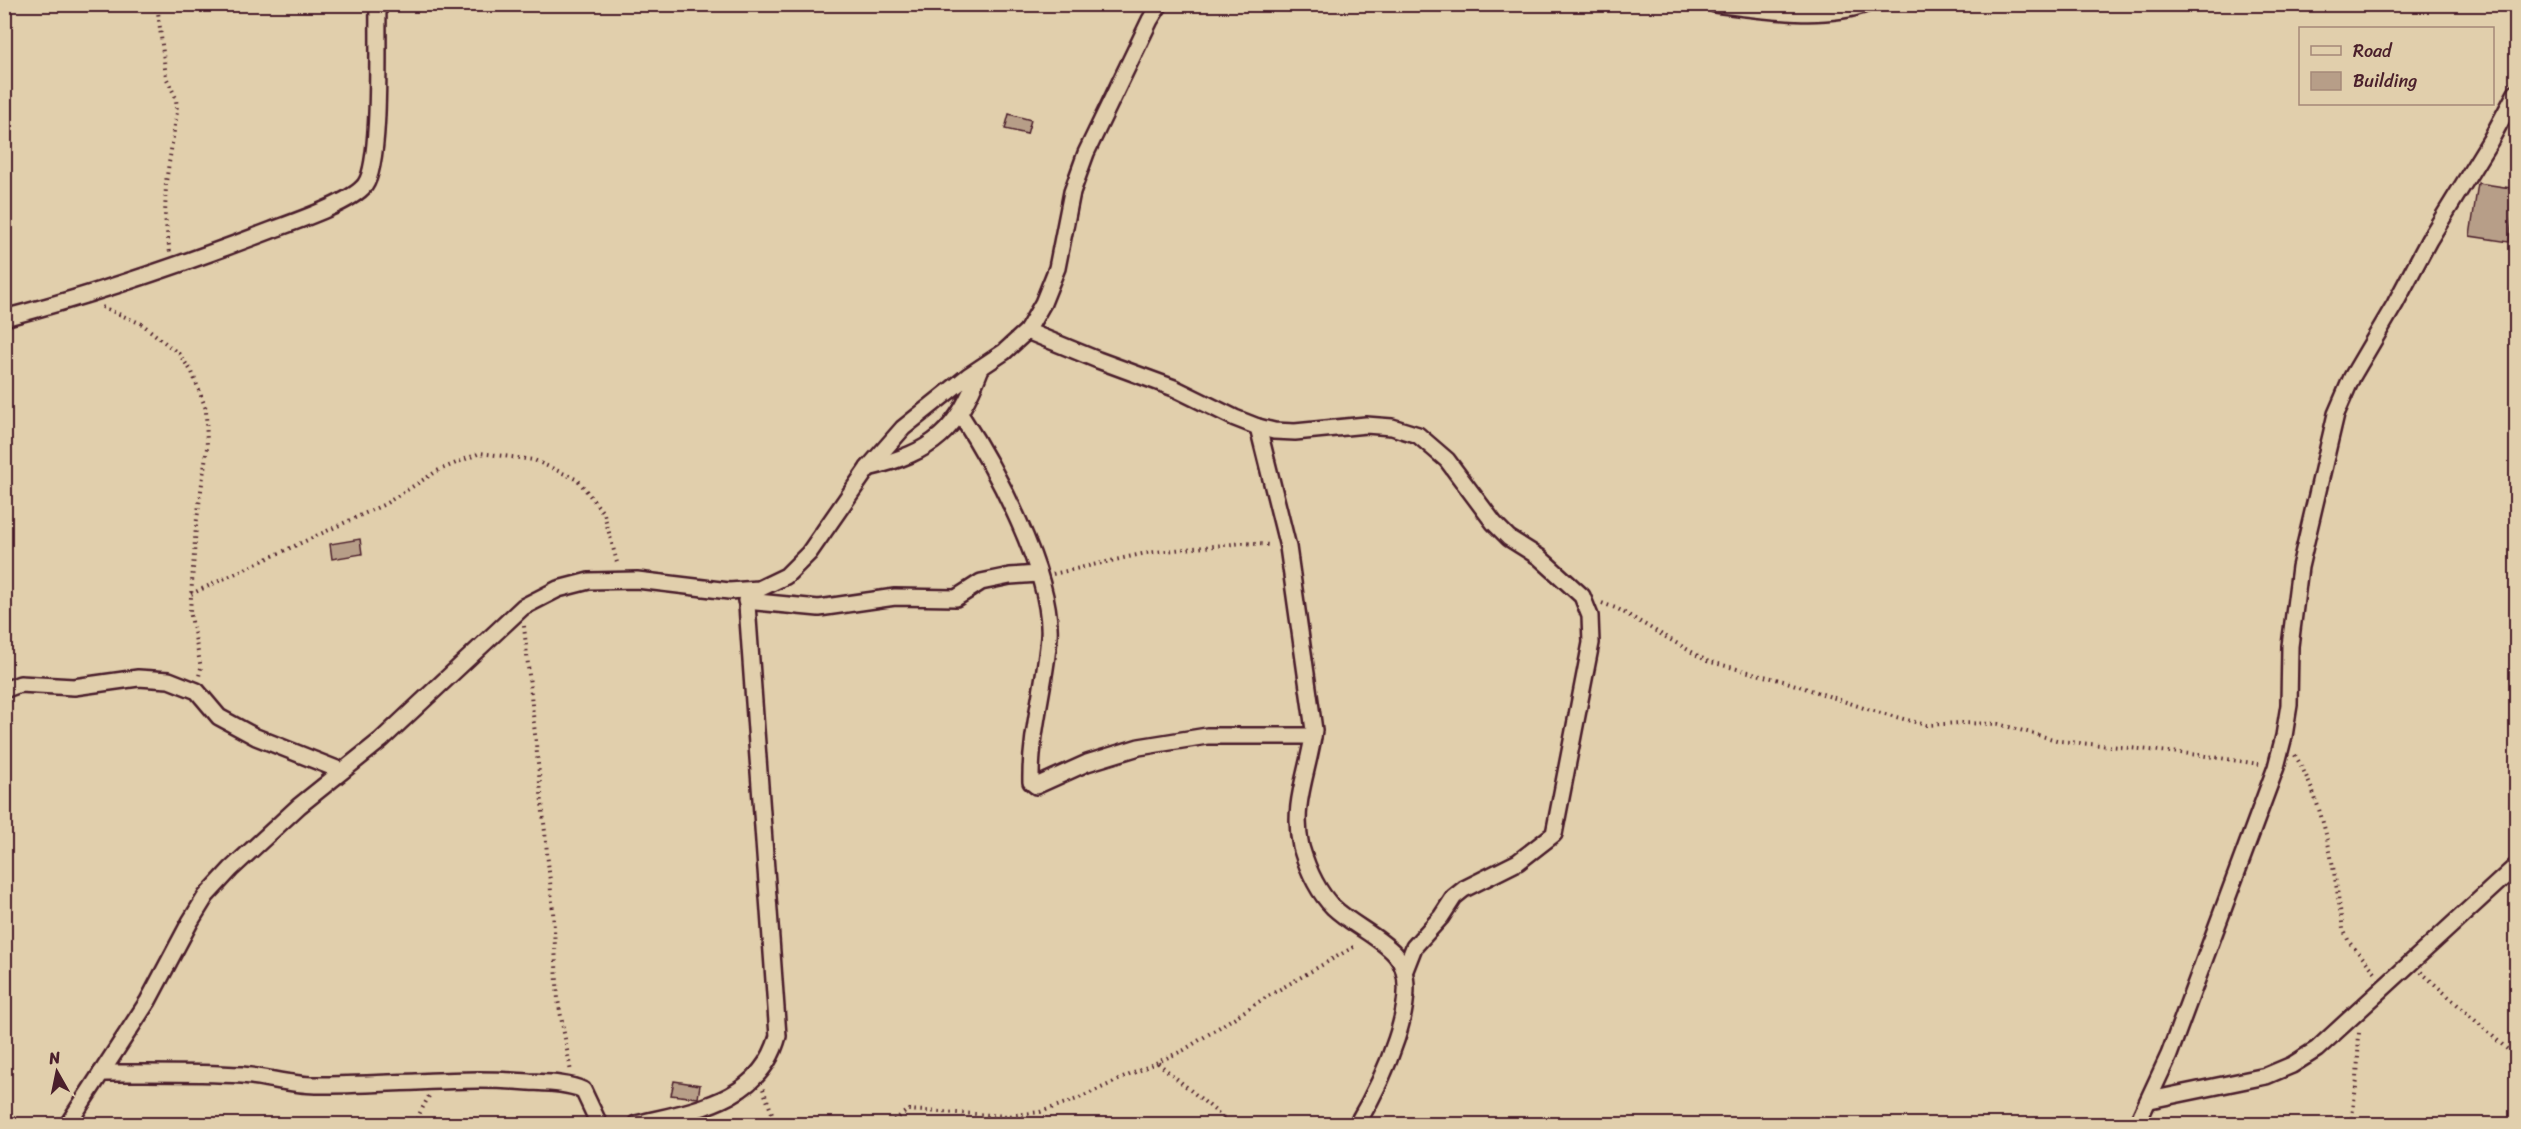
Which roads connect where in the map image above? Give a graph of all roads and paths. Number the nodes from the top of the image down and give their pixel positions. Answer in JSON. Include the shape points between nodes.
{"nodes":[{"id":1,"x":152,"y":4,"type":"edge"},
{"id":2,"x":378,"y":4,"type":"edge"},
{"id":3,"x":1160,"y":4,"type":"edge"},
{"id":4,"x":1715,"y":4,"type":"edge"},
{"id":5,"x":1866,"y":4,"type":"edge"},
{"id":6,"x":2517,"y":93,"type":"edge"},
{"id":7,"x":172,"y":268,"type":"junction"},
{"id":8,"x":82,"y":298,"type":"junction"},
{"id":9,"x":4,"y":318,"type":"edge"},
{"id":10,"x":1027,"y":331,"type":"junction"},
{"id":11,"x":981,"y":368,"type":"junction"},
{"id":12,"x":960,"y":414,"type":"junction"},
{"id":13,"x":1258,"y":427,"type":"junction"},
{"id":14,"x":868,"y":468,"type":"junction"},
{"id":15,"x":1288,"y":547,"type":"junction"},
{"id":16,"x":1038,"y":574,"type":"junction"},
{"id":17,"x":622,"y":581,"type":"junction"},
{"id":18,"x":191,"y":594,"type":"junction"},
{"id":19,"x":746,"y":596,"type":"junction"},
{"id":20,"x":1582,"y":596,"type":"junction"},
{"id":21,"x":523,"y":608,"type":"junction"},
{"id":22,"x":4,"y":690,"type":"edge"},
{"id":23,"x":196,"y":691,"type":"junction"},
{"id":24,"x":1313,"y":736,"type":"junction"},
{"id":25,"x":2284,"y":736,"type":"junction"},
{"id":26,"x":2276,"y":767,"type":"junction"},
{"id":27,"x":342,"y":771,"type":"junction"},
{"id":28,"x":2517,"y":866,"type":"edge"},
{"id":29,"x":1372,"y":935,"type":"junction"},
{"id":30,"x":2412,"y":963,"type":"junction"},
{"id":31,"x":1405,"y":970,"type":"junction"},
{"id":32,"x":2388,"y":986,"type":"junction"},
{"id":33,"x":2360,"y":1010,"type":"junction"},
{"id":34,"x":2517,"y":1056,"type":"edge"},
{"id":35,"x":1158,"y":1063,"type":"junction"},
{"id":36,"x":100,"y":1073,"type":"junction"},
{"id":37,"x":758,"y":1077,"type":"junction"},
{"id":38,"x":438,"y":1080,"type":"junction"},
{"id":39,"x":574,"y":1086,"type":"junction"},
{"id":40,"x":2150,"y":1100,"type":"junction"},
{"id":41,"x":68,"y":1125,"type":"edge"},
{"id":42,"x":414,"y":1125,"type":"edge"},
{"id":43,"x":599,"y":1125,"type":"edge"},
{"id":44,"x":636,"y":1125,"type":"edge"},
{"id":45,"x":777,"y":1125,"type":"edge"},
{"id":46,"x":889,"y":1125,"type":"edge"},
{"id":47,"x":1231,"y":1125,"type":"edge"},
{"id":48,"x":1357,"y":1125,"type":"edge"},
{"id":49,"x":2137,"y":1125,"type":"edge"},
{"id":50,"x":2351,"y":1125,"type":"edge"}],
"edges":[{"from":1,"to":7,"type":"path","via":[[158,12],[166,77],[176,98],[165,217]]},
{"from":2,"to":7,"type":"street","via":[[376,113],[372,165],[365,185],[345,200],[308,217]]},
{"from":3,"to":10,"type":"street","via":[[1086,153],[1072,192],[1057,268]]},
{"from":4,"to":5,"type":"street","via":[[1816,13],[1850,10]]},
{"from":6,"to":25,"type":"street","via":[[2429,240],[2352,377],[2336,414],[2300,567]]},
{"from":7,"to":8,"type":"street"},
{"from":8,"to":9,"type":"street"},
{"from":8,"to":18,"type":"path","via":[[142,324],[179,354],[192,372],[206,409],[207,448]]},
{"from":10,"to":11,"type":"street"},
{"from":10,"to":13,"type":"street","via":[[1174,387]]},
{"from":11,"to":12,"type":"street"},
{"from":11,"to":14,"type":"street","via":[[903,428]]},
{"from":12,"to":14,"type":"street","via":[[932,444]]},
{"from":12,"to":16,"type":"street","via":[[1016,512]]},
{"from":13,"to":15,"type":"street"},
{"from":13,"to":20,"type":"street","via":[[1295,432],[1392,426],[1418,435],[1447,460],[1509,538],[1539,557]]},
{"from":14,"to":19,"type":"street","via":[[809,553],[786,576]]},
{"from":15,"to":16,"type":"path","via":[[1243,543],[1181,549]]},
{"from":15,"to":24,"type":"street"},
{"from":16,"to":19,"type":"street","via":[[981,582],[956,598],[895,597],[819,608]]},
{"from":16,"to":24,"type":"street","via":[[1049,634],[1032,749],[1032,782],[1036,786],[1087,763],[1139,747],[1207,736]]},
{"from":17,"to":18,"type":"path","via":[[604,514],[578,480],[534,460],[480,453],[437,471],[385,504]]},
{"from":17,"to":19,"type":"street","via":[[689,585]]},
{"from":17,"to":21,"type":"street","via":[[589,581],[558,589]]},
{"from":18,"to":23,"type":"path","via":[[190,611],[201,668]]},
{"from":19,"to":37,"type":"street","via":[[778,1010],[774,1051]]},
{"from":20,"to":26,"type":"path","via":[[1618,609],[1707,661],[1926,725],[1998,724],[2060,741],[2200,754]]},
{"from":20,"to":31,"type":"street","via":[[1590,616],[1591,643],[1554,834],[1518,862],[1454,897],[1414,947]]},
{"from":21,"to":27,"type":"street","via":[[381,740]]},
{"from":21,"to":39,"type":"path","via":[[558,1000]]},
{"from":22,"to":23,"type":"street","via":[[20,684],[74,687],[138,678],[169,680]]},
{"from":23,"to":27,"type":"street","via":[[219,717],[237,728]]},
{"from":24,"to":29,"type":"street","via":[[1299,792],[1297,817],[1302,847],[1312,877],[1333,906]]},
{"from":25,"to":26,"type":"street"},
{"from":25,"to":32,"type":"path","via":[[2310,780],[2320,810],[2343,930],[2359,955]]},
{"from":26,"to":40,"type":"street"},
{"from":27,"to":36,"type":"street","via":[[299,806],[206,896],[148,1001]]},
{"from":28,"to":30,"type":"street"},
{"from":29,"to":31,"type":"street","via":[[1396,956]]},
{"from":29,"to":35,"type":"path"},
{"from":30,"to":32,"type":"street"},
{"from":30,"to":34,"type":"path"},
{"from":31,"to":48,"type":"street","via":[[1398,1034]]},
{"from":32,"to":33,"type":"street"},
{"from":33,"to":40,"type":"street","via":[[2317,1049],[2292,1065],[2266,1076]]},
{"from":33,"to":50,"type":"path"},
{"from":35,"to":46,"type":"path","via":[[1040,1112],[1008,1116],[908,1110]]},
{"from":35,"to":47,"type":"path"},
{"from":36,"to":38,"type":"street","via":[[225,1074],[311,1085]]},
{"from":36,"to":41,"type":"street"},
{"from":37,"to":44,"type":"street","via":[[718,1102]]},
{"from":37,"to":45,"type":"path"},
{"from":38,"to":39,"type":"street"},
{"from":38,"to":42,"type":"path"},
{"from":39,"to":43,"type":"street","via":[[583,1090]]},
{"from":40,"to":49,"type":"street"}]}
